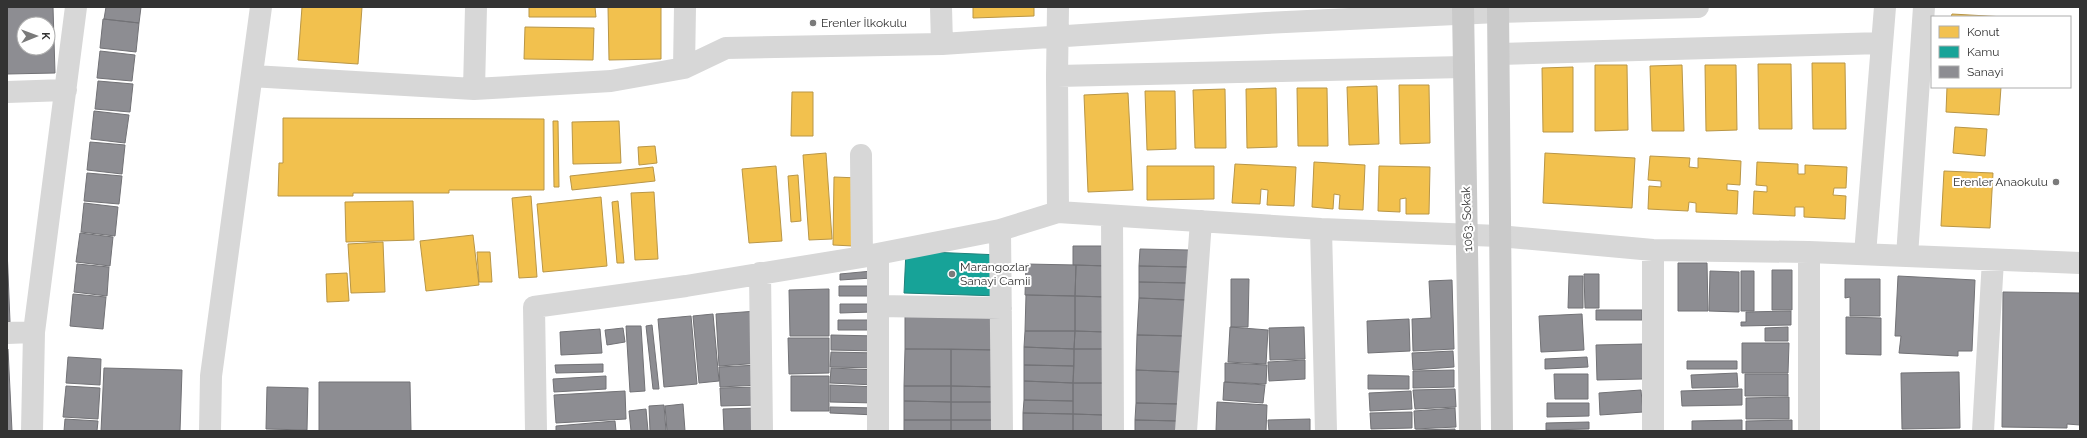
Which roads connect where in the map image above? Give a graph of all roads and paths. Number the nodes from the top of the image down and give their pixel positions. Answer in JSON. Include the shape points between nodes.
{"nodes":[{"id":1,"x":76,"y":7,"type":"edge"},
{"id":2,"x":261,"y":7,"type":"edge"},
{"id":3,"x":476,"y":7,"type":"edge"},
{"id":4,"x":685,"y":7,"type":"edge"},
{"id":5,"x":942,"y":7,"type":"edge"},
{"id":6,"x":1058,"y":7,"type":"edge"},
{"id":7,"x":1683,"y":7,"type":"edge"},
{"id":8,"x":1698,"y":7,"type":"edge"},
{"id":9,"x":1885,"y":7,"type":"edge"},
{"id":10,"x":1924,"y":7,"type":"edge"},
{"id":11,"x":1498,"y":10,"type":"edge"},
{"id":12,"x":1463,"y":11,"type":"edge"},
{"id":13,"x":1266,"y":15,"type":"edge"},
{"id":14,"x":1059,"y":37,"type":"junction"},
{"id":15,"x":1882,"y":43,"type":"junction"},
{"id":16,"x":942,"y":44,"type":"junction"},
{"id":17,"x":1499,"y":54,"type":"junction"},
{"id":18,"x":1464,"y":67,"type":"junction"},
{"id":19,"x":684,"y":68,"type":"junction"},
{"id":20,"x":252,"y":76,"type":"junction"},
{"id":21,"x":1057,"y":76,"type":"junction"},
{"id":22,"x":474,"y":89,"type":"junction"},
{"id":23,"x":66,"y":90,"type":"junction"},
{"id":24,"x":7,"y":92,"type":"edge"},
{"id":25,"x":861,"y":155,"type":"dead end"},
{"id":26,"x":1058,"y":212,"type":"junction"},
{"id":27,"x":1112,"y":216,"type":"junction"},
{"id":28,"x":1201,"y":221,"type":"junction"},
{"id":29,"x":1321,"y":229,"type":"junction"},
{"id":30,"x":1000,"y":230,"type":"junction"},
{"id":31,"x":1466,"y":236,"type":"junction"},
{"id":32,"x":1499,"y":236,"type":"junction"},
{"id":33,"x":1653,"y":250,"type":"junction"},
{"id":34,"x":1809,"y":252,"type":"junction"},
{"id":35,"x":1865,"y":254,"type":"junction"},
{"id":36,"x":870,"y":255,"type":"junction"},
{"id":37,"x":1907,"y":256,"type":"junction"},
{"id":38,"x":1993,"y":260,"type":"junction"},
{"id":39,"x":2080,"y":263,"type":"edge"},
{"id":40,"x":760,"y":273,"type":"junction"},
{"id":41,"x":878,"y":306,"type":"junction"},
{"id":42,"x":1001,"y":308,"type":"junction"},
{"id":43,"x":34,"y":332,"type":"junction"},
{"id":44,"x":7,"y":333,"type":"edge"},
{"id":45,"x":32,"y":431,"type":"edge"},
{"id":46,"x":210,"y":431,"type":"edge"},
{"id":47,"x":536,"y":431,"type":"edge"},
{"id":48,"x":762,"y":431,"type":"edge"},
{"id":49,"x":878,"y":431,"type":"edge"},
{"id":50,"x":1002,"y":431,"type":"edge"},
{"id":51,"x":1113,"y":431,"type":"edge"},
{"id":52,"x":1186,"y":431,"type":"edge"},
{"id":53,"x":1326,"y":431,"type":"edge"},
{"id":54,"x":1470,"y":431,"type":"edge"},
{"id":55,"x":1502,"y":431,"type":"edge"},
{"id":56,"x":1653,"y":431,"type":"edge"},
{"id":57,"x":1809,"y":431,"type":"edge"},
{"id":58,"x":1983,"y":431,"type":"edge"}],
"edges":[{"from":1,"to":23,"type":"street"},
{"from":2,"to":20,"type":"street"},
{"from":3,"to":22,"type":"street"},
{"from":4,"to":19,"type":"street"},
{"from":5,"to":16,"type":"street"},
{"from":6,"to":14,"type":"street"},
{"from":7,"to":8,"type":"street"},
{"from":7,"to":11,"type":"street"},
{"from":9,"to":15,"type":"street"},
{"from":10,"to":37,"type":"street"},
{"from":11,"to":12,"type":"street"},
{"from":11,"to":17,"type":"main road"},
{"from":12,"to":13,"type":"street"},
{"from":12,"to":18,"type":"main road","name":"1063. Sokak"},
{"from":13,"to":14,"type":"street"},
{"from":14,"to":16,"type":"street"},
{"from":14,"to":21,"type":"street"},
{"from":15,"to":17,"type":"street"},
{"from":15,"to":35,"type":"street"},
{"from":16,"to":19,"type":"street","via":[[726,48]]},
{"from":17,"to":32,"type":"main road"},
{"from":18,"to":21,"type":"street"},
{"from":18,"to":31,"type":"main road","name":"1063. Sokak"},
{"from":19,"to":22,"type":"street","via":[[611,81]]},
{"from":20,"to":22,"type":"street"},
{"from":20,"to":46,"type":"street","via":[[212,376]]},
{"from":21,"to":26,"type":"street"},
{"from":23,"to":24,"type":"street"},
{"from":23,"to":43,"type":"street"},
{"from":25,"to":36,"type":"street"},
{"from":26,"to":27,"type":"street"},
{"from":26,"to":30,"type":"street"},
{"from":27,"to":28,"type":"street"},
{"from":27,"to":51,"type":"street"},
{"from":28,"to":29,"type":"street"},
{"from":28,"to":52,"type":"street"},
{"from":29,"to":31,"type":"street"},
{"from":29,"to":53,"type":"street"},
{"from":30,"to":36,"type":"street"},
{"from":30,"to":42,"type":"street"},
{"from":31,"to":32,"type":"street"},
{"from":31,"to":54,"type":"main road","name":"1063. Sokak"},
{"from":32,"to":33,"type":"street"},
{"from":32,"to":55,"type":"main road"},
{"from":33,"to":34,"type":"street"},
{"from":33,"to":56,"type":"street"},
{"from":34,"to":35,"type":"street"},
{"from":34,"to":57,"type":"street"},
{"from":35,"to":37,"type":"street"},
{"from":36,"to":40,"type":"street"},
{"from":36,"to":41,"type":"street"},
{"from":37,"to":38,"type":"street"},
{"from":38,"to":39,"type":"street"},
{"from":38,"to":58,"type":"street"},
{"from":40,"to":47,"type":"street","via":[[534,307]]},
{"from":40,"to":48,"type":"street"},
{"from":41,"to":42,"type":"street"},
{"from":41,"to":49,"type":"street"},
{"from":42,"to":50,"type":"street"},
{"from":43,"to":44,"type":"street"},
{"from":43,"to":45,"type":"street"}]}
